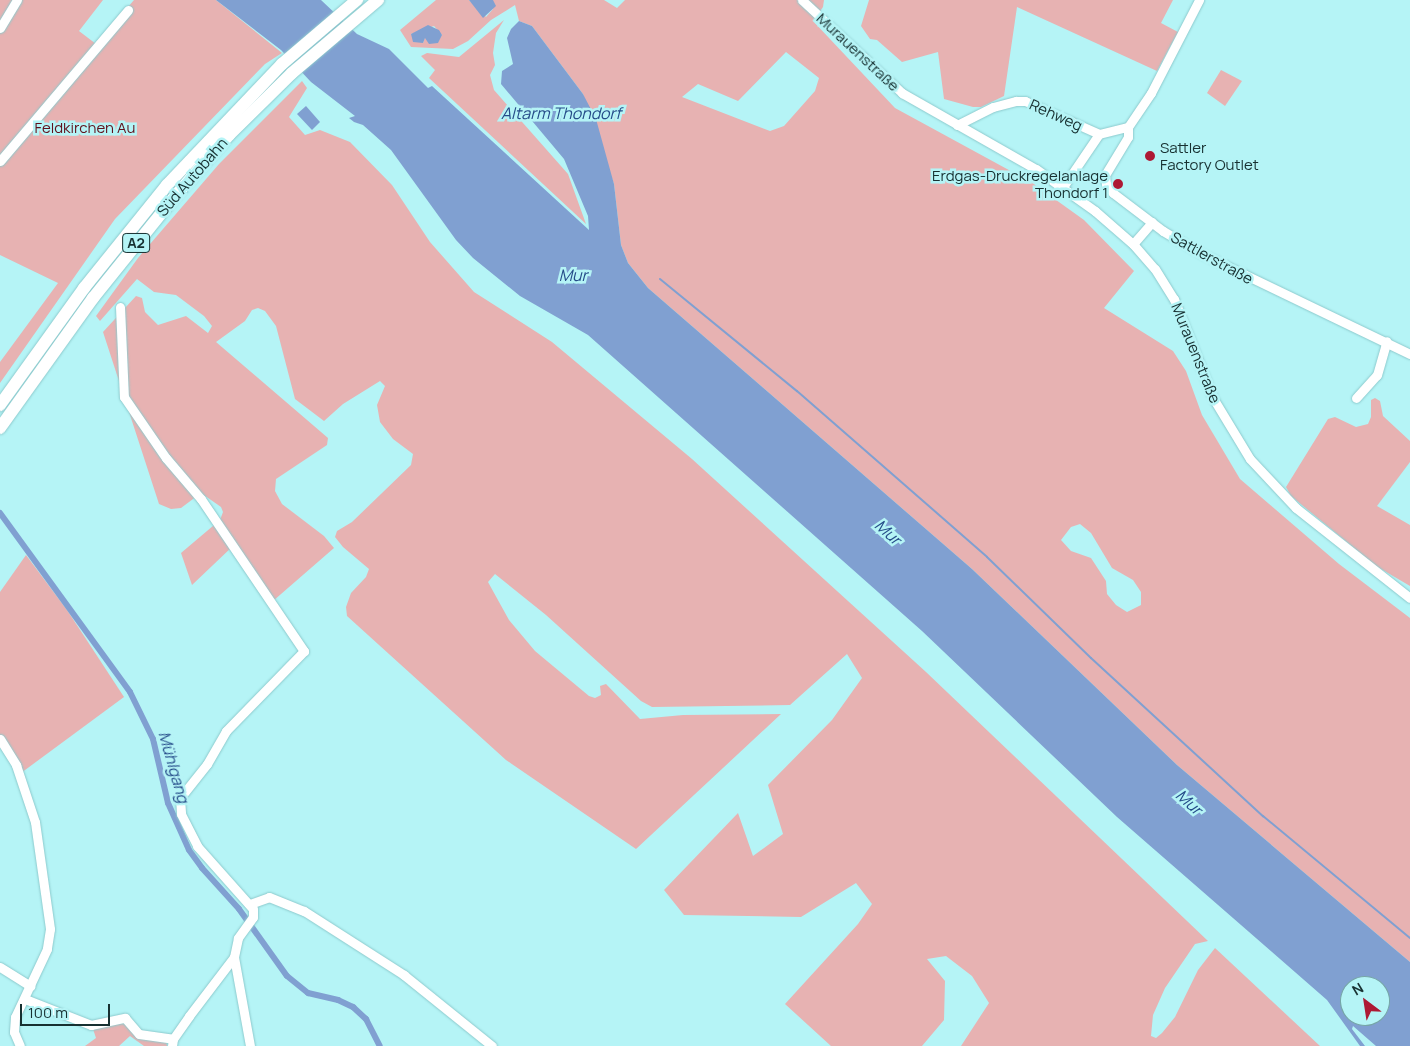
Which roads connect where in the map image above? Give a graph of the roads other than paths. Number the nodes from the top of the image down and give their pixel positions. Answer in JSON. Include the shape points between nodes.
{"nodes":[{"id":1,"x":17,"y":0,"type":"edge"},
{"id":2,"x":357,"y":0,"type":"edge"},
{"id":3,"x":378,"y":0,"type":"edge"},
{"id":4,"x":802,"y":0,"type":"edge"},
{"id":5,"x":1199,"y":0,"type":"edge"},
{"id":6,"x":128,"y":10,"type":"dead end"},
{"id":7,"x":350,"y":14,"type":"junction"},
{"id":8,"x":0,"y":28,"type":"edge"},
{"id":9,"x":957,"y":125,"type":"junction"},
{"id":10,"x":1128,"y":127,"type":"junction"},
{"id":11,"x":1099,"y":134,"type":"junction"},
{"id":12,"x":0,"y":161,"type":"edge"},
{"id":13,"x":1063,"y":187,"type":"junction"},
{"id":14,"x":1152,"y":222,"type":"junction"},
{"id":15,"x":1133,"y":244,"type":"junction"},
{"id":16,"x":120,"y":307,"type":"dead end"},
{"id":17,"x":1387,"y":341,"type":"junction"},
{"id":18,"x":1410,"y":354,"type":"edge"},
{"id":19,"x":1356,"y":398,"type":"dead end"},
{"id":20,"x":0,"y":405,"type":"edge"},
{"id":21,"x":0,"y":428,"type":"edge"},
{"id":22,"x":1410,"y":598,"type":"edge"},
{"id":23,"x":0,"y":738,"type":"edge"},
{"id":24,"x":250,"y":904,"type":"junction"},
{"id":25,"x":234,"y":958,"type":"junction"},
{"id":26,"x":0,"y":968,"type":"edge"},
{"id":27,"x":30,"y":986,"type":"junction"},
{"id":28,"x":24,"y":999,"type":"junction"},
{"id":29,"x":173,"y":1043,"type":"edge"},
{"id":30,"x":20,"y":1046,"type":"edge"},
{"id":31,"x":250,"y":1046,"type":"edge"},
{"id":32,"x":492,"y":1046,"type":"edge"}],
"edges":[{"from":1,"to":8,"type":"street"},
{"from":2,"to":7,"type":"highway","name":"Süd Autobahn","number":"A2"},
{"from":3,"to":7,"type":"highway","name":"Süd Autobahn","number":"A2"},
{"from":4,"to":9,"type":"street","name":"Murauenstraße","via":[[902,93]]},
{"from":5,"to":10,"type":"street","name":"Sattlerstraße","via":[[1151,93]]},
{"from":6,"to":12,"type":"street"},
{"from":7,"to":20,"type":"highway","name":"Süd Autobahn","number":"A2","via":[[282,64],[220,125],[84,288]]},
{"from":7,"to":21,"type":"highway","name":"Süd Autobahn","number":"A2","via":[[229,135],[134,246]]},
{"from":9,"to":11,"type":"street","name":"Rehweg","via":[[994,107],[1025,101]]},
{"from":9,"to":13,"type":"street","name":"Murauenstraße"},
{"from":10,"to":11,"type":"street","name":"Rehweg"},
{"from":10,"to":14,"type":"street","name":"Sattlerstraße","via":[[1128,136],[1106,172],[1105,181],[1113,193]]},
{"from":11,"to":13,"type":"street","name":"Rehweg"},
{"from":13,"to":15,"type":"street","name":"Murauenstraße"},
{"from":14,"to":15,"type":"street"},
{"from":14,"to":17,"type":"street","name":"Sattlerstraße","via":[[1202,254],[1272,290]]},
{"from":15,"to":22,"type":"street","name":"Murauenstraße","via":[[1155,269],[1174,299],[1213,398],[1250,459],[1296,508]]},
{"from":16,"to":24,"type":"street","via":[[124,397],[166,458],[201,499],[304,650],[226,731],[207,764],[180,798],[181,814],[197,846]]},
{"from":17,"to":18,"type":"street","name":"Sattlerstraße"},
{"from":17,"to":19,"type":"street","via":[[1377,375]]},
{"from":23,"to":27,"type":"street","via":[[16,765],[35,822],[47,890],[48,944]]},
{"from":24,"to":25,"type":"street","via":[[254,913],[238,938]]},
{"from":24,"to":32,"type":"street","via":[[269,897],[304,911],[404,975]]},
{"from":25,"to":29,"type":"street","via":[[220,973]]},
{"from":25,"to":31,"type":"street"},
{"from":26,"to":27,"type":"street"},
{"from":27,"to":28,"type":"street"},
{"from":28,"to":29,"type":"street","via":[[91,1025],[125,1018],[139,1034]]},
{"from":28,"to":30,"type":"street","via":[[14,1025]]}]}
